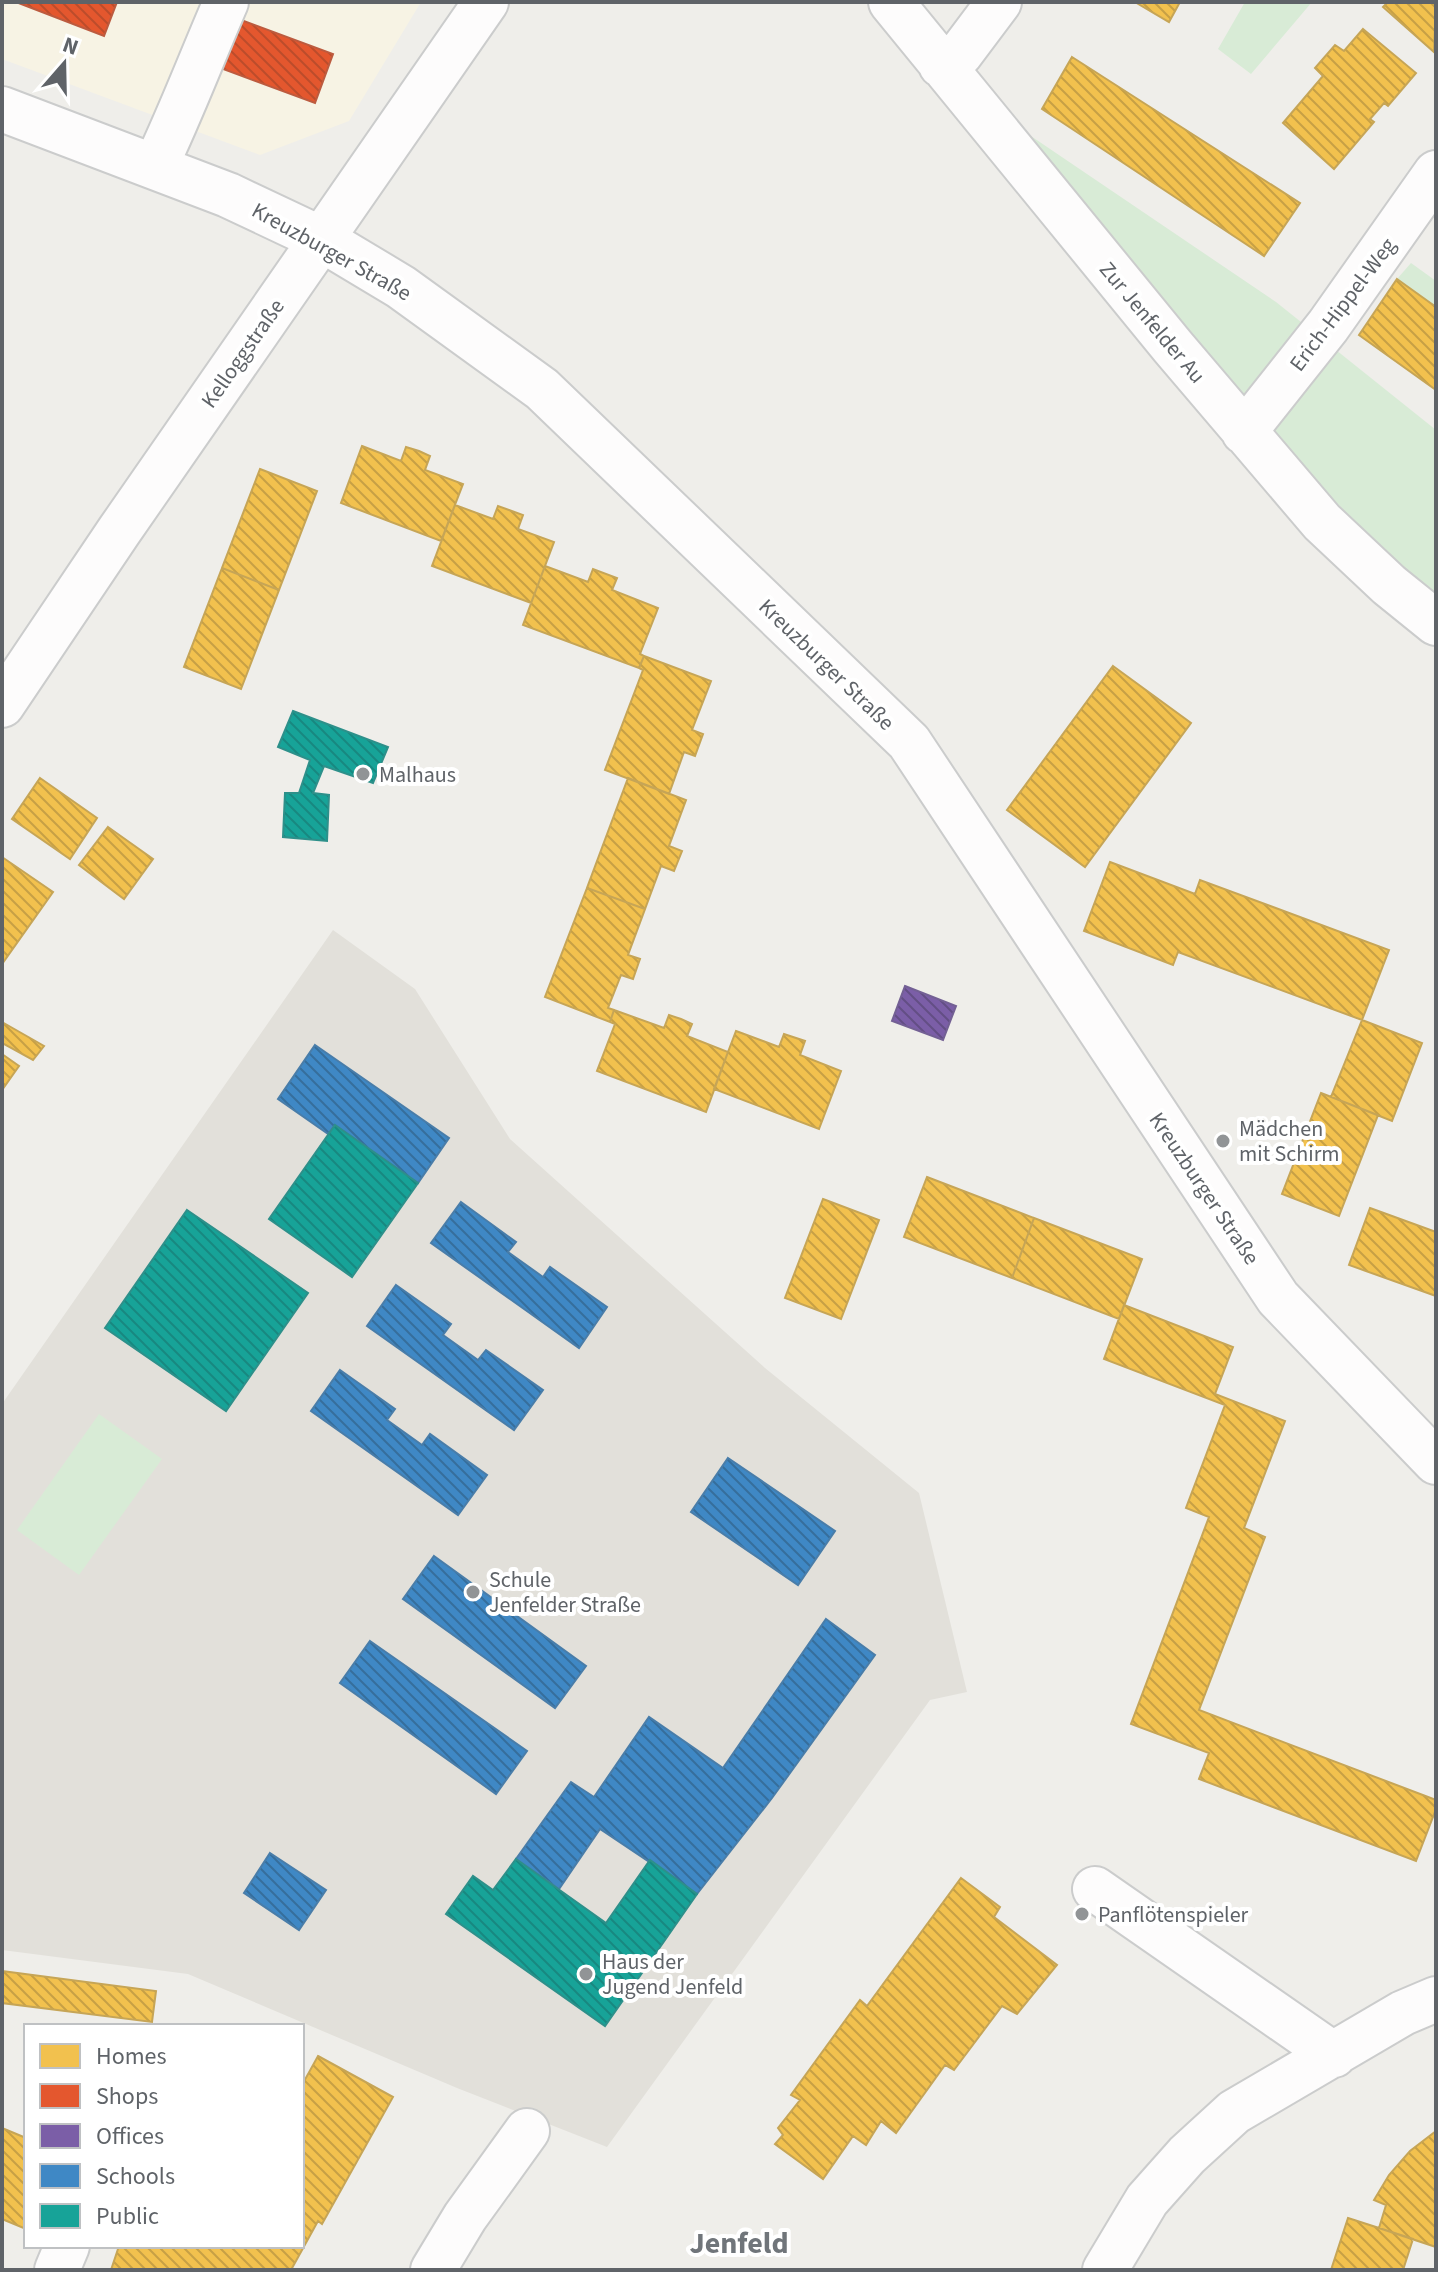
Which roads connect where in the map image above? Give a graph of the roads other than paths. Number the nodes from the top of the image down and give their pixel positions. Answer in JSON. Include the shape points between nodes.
{"nodes":[{"id":1,"x":226,"y":2,"type":"edge"},
{"id":2,"x":486,"y":2,"type":"edge"},
{"id":3,"x":891,"y":2,"type":"edge"},
{"id":4,"x":999,"y":2,"type":"edge"},
{"id":5,"x":941,"y":65,"type":"junction"},
{"id":6,"x":2,"y":109,"type":"edge"},
{"id":7,"x":155,"y":167,"type":"junction"},
{"id":8,"x":1436,"y":173,"type":"edge"},
{"id":9,"x":321,"y":239,"type":"junction"},
{"id":10,"x":1244,"y":432,"type":"junction"},
{"id":11,"x":1436,"y":623,"type":"edge"},
{"id":12,"x":2,"y":705,"type":"edge"},
{"id":13,"x":1436,"y":1462,"type":"edge"},
{"id":14,"x":1095,"y":1889,"type":"dead end"},
{"id":15,"x":1436,"y":1999,"type":"edge"},
{"id":16,"x":1334,"y":2055,"type":"junction"},
{"id":17,"x":527,"y":2131,"type":"dead end"},
{"id":18,"x":66,"y":2248,"type":"edge"},
{"id":19,"x":57,"y":2270,"type":"edge"},
{"id":20,"x":433,"y":2270,"type":"edge"},
{"id":21,"x":1105,"y":2270,"type":"edge"}],
"edges":[{"from":1,"to":7,"type":"street"},
{"from":2,"to":9,"type":"street","name":"Kelloggstraße"},
{"from":3,"to":5,"type":"street","name":"Zur Jenfelder Au"},
{"from":4,"to":5,"type":"street","via":[[960,54]]},
{"from":5,"to":10,"type":"street","name":"Zur Jenfelder Au"},
{"from":6,"to":7,"type":"street","name":"Kreuzburger Straße"},
{"from":7,"to":9,"type":"street","name":"Kreuzburger Straße"},
{"from":8,"to":10,"type":"street","name":"Erich-Hippel-Weg","via":[[1328,326]]},
{"from":9,"to":12,"type":"street","name":"Kelloggstraße"},
{"from":9,"to":13,"type":"street","name":"Kreuzburger Straße","via":[[401,287],[542,389],[909,742],[1278,1298]]},
{"from":10,"to":11,"type":"street","name":"Zur Jenfelder Au","via":[[1322,522]]},
{"from":14,"to":16,"type":"street"},
{"from":15,"to":16,"type":"street"},
{"from":16,"to":21,"type":"street","via":[[1234,2112],[1187,2155],[1147,2200]]},
{"from":17,"to":20,"type":"street"},
{"from":18,"to":19,"type":"street"}]}
